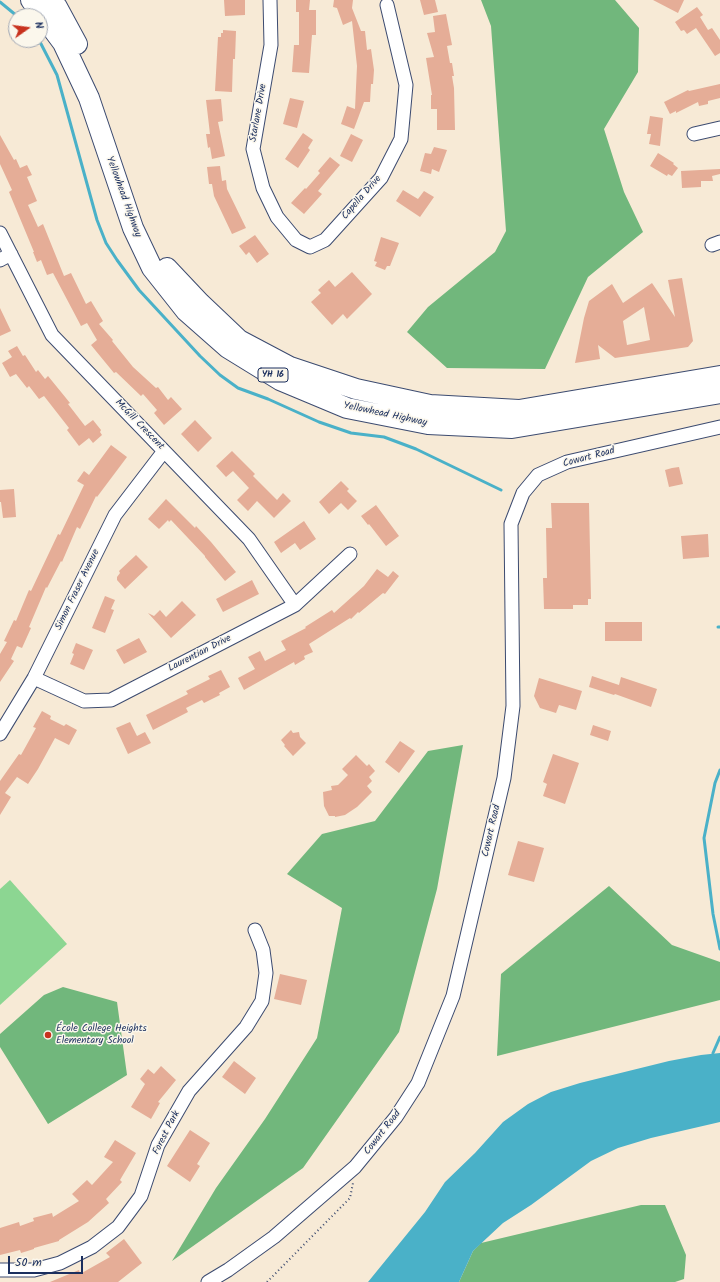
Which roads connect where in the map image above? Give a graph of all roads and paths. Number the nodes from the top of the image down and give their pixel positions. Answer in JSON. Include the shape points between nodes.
{"nodes":[{"id":1,"x":31,"y":0,"type":"edge"},
{"id":2,"x":50,"y":0,"type":"edge"},
{"id":3,"x":270,"y":0,"type":"edge"},
{"id":4,"x":387,"y":5,"type":"dead end"},
{"id":5,"x":720,"y":128,"type":"edge"},
{"id":6,"x":694,"y":134,"type":"dead end"},
{"id":7,"x":0,"y":233,"type":"edge"},
{"id":8,"x":296,"y":240,"type":"joint"},
{"id":9,"x":5,"y":257,"type":"edge"},
{"id":10,"x":720,"y":376,"type":"edge"},
{"id":11,"x":720,"y":393,"type":"edge"},
{"id":12,"x":720,"y":427,"type":"edge"},
{"id":13,"x":164,"y":451,"type":"junction"},
{"id":14,"x":350,"y":554,"type":"dead end"},
{"id":15,"x":295,"y":605,"type":"junction"},
{"id":16,"x":34,"y":678,"type":"junction"},
{"id":17,"x":0,"y":734,"type":"edge"},
{"id":18,"x":255,"y":930,"type":"dead end"},
{"id":19,"x":356,"y":1167,"type":"junction"},
{"id":20,"x":0,"y":1270,"type":"edge"},
{"id":21,"x":208,"y":1282,"type":"edge"},
{"id":22,"x":267,"y":1282,"type":"edge"}],
"edges":[{"from":1,"to":11,"type":"highway","name":"Yellowhead Highway","number":"YH 16","via":[[63,43],[89,98],[133,228],[152,268],[186,311],[228,348],[280,380],[347,408],[428,424],[512,428]]},
{"from":2,"to":10,"type":"highway","name":"Yellowhead Highway","number":"YH 16","via":[[57,7],[93,74],[145,225],[164,265],[239,340],[297,370],[356,389],[430,405],[519,410]]},
{"from":3,"to":8,"type":"street","name":"Starlane Drive","via":[[271,45],[253,149],[263,188],[277,217]]},
{"from":4,"to":8,"type":"street","name":"Capella Drive","via":[[406,85],[401,139],[381,178],[325,240],[310,247]]},
{"from":5,"to":6,"type":"street"},
{"from":7,"to":9,"type":"street","name":"McGill Crescent"},
{"from":9,"to":13,"type":"street","name":"McGill Crescent","via":[[52,335]]},
{"from":12,"to":19,"type":"street","name":"Cowart Road","via":[[567,462],[538,475],[523,493],[511,524],[513,706],[504,778],[453,996],[418,1083],[396,1117]]},
{"from":13,"to":15,"type":"street","name":"McGill Crescent","via":[[249,539]]},
{"from":13,"to":16,"type":"street","name":"Simon Fraser Avenue","via":[[115,514]]},
{"from":14,"to":15,"type":"street","name":"Laurentian Drive"},
{"from":15,"to":16,"type":"street","name":"Laurentian Drive","via":[[111,700],[84,701]]},
{"from":16,"to":17,"type":"street","name":"Simon Fraser Avenue"},
{"from":18,"to":20,"type":"street","name":"Forest Park","via":[[266,973],[262,1001],[246,1027],[190,1091],[158,1146],[141,1196],[118,1227],[92,1247],[60,1263],[34,1270]]},
{"from":19,"to":21,"type":"street","name":"Cowart Road","via":[[274,1237]]},
{"from":19,"to":22,"type":"path","via":[[350,1198]]}]}
